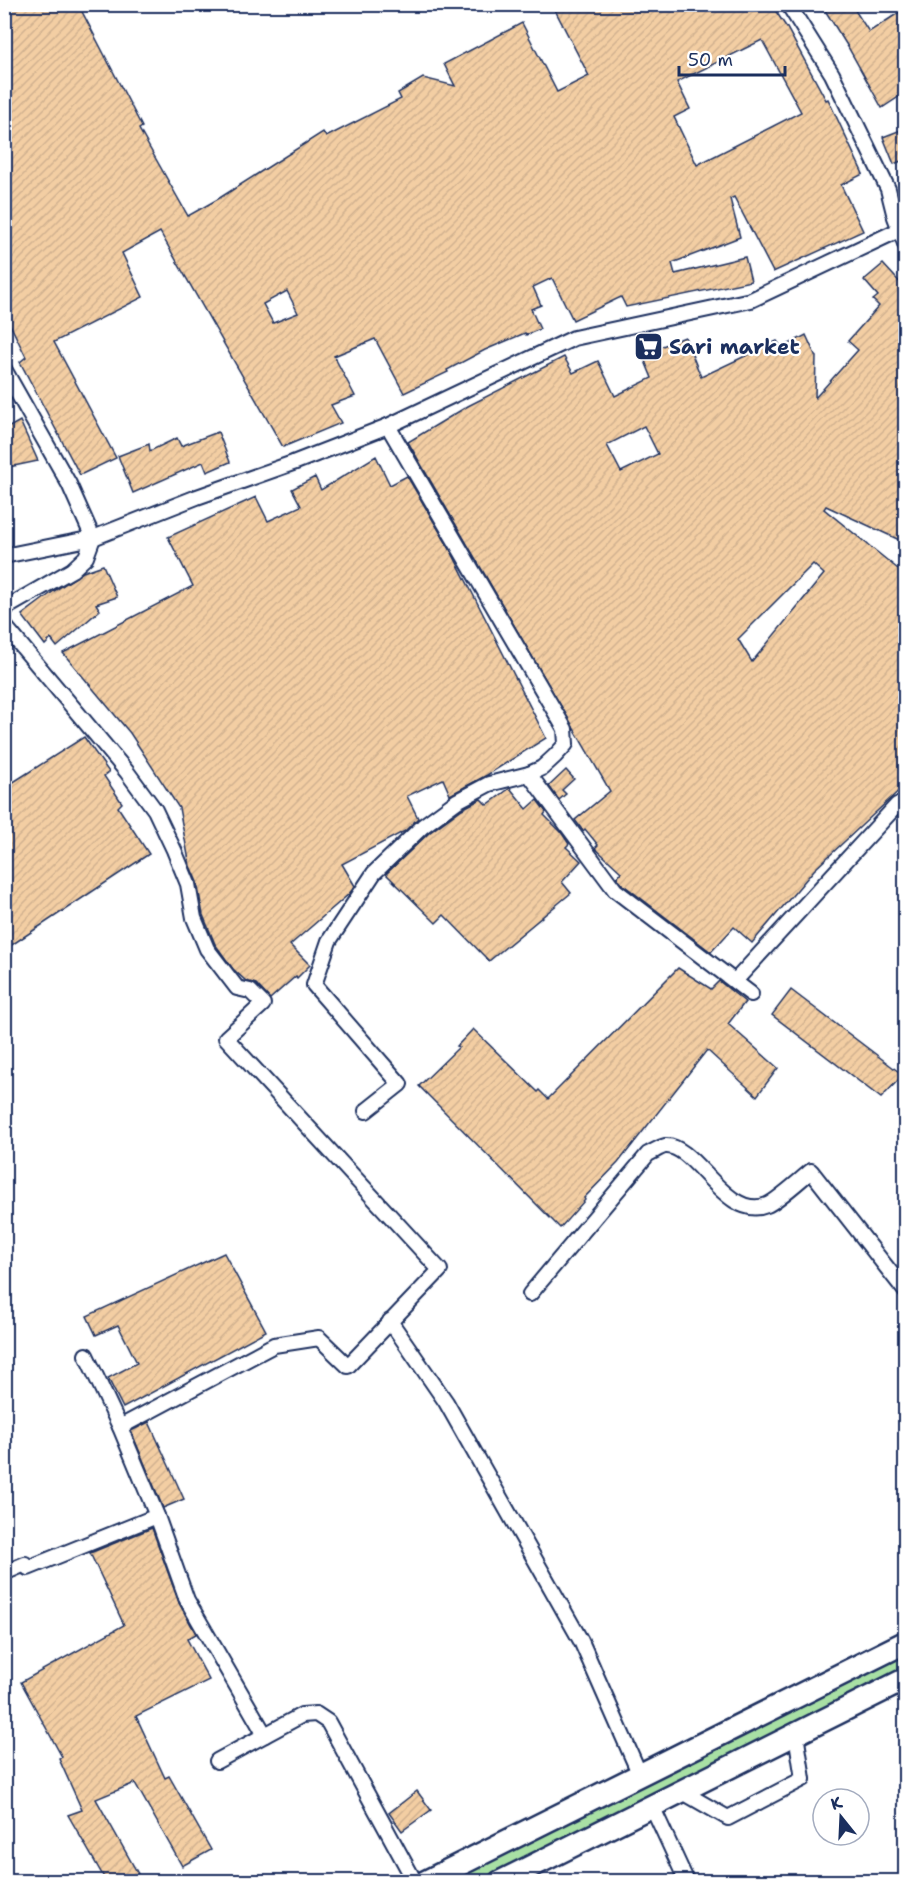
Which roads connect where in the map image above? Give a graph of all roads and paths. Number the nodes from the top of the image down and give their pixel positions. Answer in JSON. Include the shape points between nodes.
{"nodes":[{"id":1,"x":788,"y":4,"type":"edge"},
{"id":2,"x":898,"y":230,"type":"junction"},
{"id":3,"x":906,"y":246,"type":"edge"},
{"id":4,"x":4,"y":369,"type":"edge"},
{"id":5,"x":388,"y":426,"type":"junction"},
{"id":6,"x":93,"y":538,"type":"junction"},
{"id":7,"x":4,"y":556,"type":"edge"},
{"id":8,"x":4,"y":609,"type":"edge"},
{"id":9,"x":4,"y":625,"type":"edge"},
{"id":10,"x":529,"y":774,"type":"junction"},
{"id":11,"x":897,"y":805,"type":"dead end"},
{"id":12,"x":735,"y":981,"type":"junction"},
{"id":13,"x":751,"y":994,"type":"dead end"},
{"id":14,"x":366,"y":1111,"type":"dead end"},
{"id":15,"x":906,"y":1292,"type":"edge"},
{"id":16,"x":530,"y":1294,"type":"dead end"},
{"id":17,"x":390,"y":1321,"type":"junction"},
{"id":18,"x":86,"y":1355,"type":"dead end"},
{"id":19,"x":120,"y":1427,"type":"junction"},
{"id":20,"x":157,"y":1516,"type":"junction"},
{"id":21,"x":4,"y":1573,"type":"edge"},
{"id":22,"x":906,"y":1642,"type":"edge"},
{"id":23,"x":906,"y":1679,"type":"edge"},
{"id":24,"x":796,"y":1734,"type":"junction"},
{"id":25,"x":265,"y":1735,"type":"junction"},
{"id":26,"x":217,"y":1761,"type":"dead end"},
{"id":27,"x":640,"y":1775,"type":"junction"},
{"id":28,"x":681,"y":1791,"type":"junction"},
{"id":29,"x":652,"y":1806,"type":"junction"},
{"id":30,"x":415,"y":1881,"type":"edge"},
{"id":31,"x":425,"y":1881,"type":"edge"},
{"id":32,"x":500,"y":1881,"type":"edge"},
{"id":33,"x":687,"y":1881,"type":"edge"}],
"edges":[{"from":1,"to":2,"type":"street","via":[[832,74],[888,189]]},
{"from":2,"to":3,"type":"street"},
{"from":2,"to":5,"type":"street","via":[[751,300],[574,338]]},
{"from":4,"to":6,"type":"street","via":[[69,484]]},
{"from":5,"to":6,"type":"street"},
{"from":5,"to":10,"type":"street","via":[[565,729],[566,744],[542,768]]},
{"from":6,"to":7,"type":"street"},
{"from":6,"to":8,"type":"street","via":[[86,557],[72,570]]},
{"from":9,"to":17,"type":"street","via":[[155,810],[188,884],[194,918],[207,949],[237,988],[250,991],[263,1004],[226,1038],[440,1270]]},
{"from":10,"to":12,"type":"street","via":[[615,890]]},
{"from":10,"to":14,"type":"street","via":[[489,784],[423,826],[374,873],[329,941],[314,985],[400,1084]]},
{"from":11,"to":12,"type":"street"},
{"from":12,"to":13,"type":"street"},
{"from":15,"to":16,"type":"street","via":[[811,1171],[768,1205],[753,1208],[736,1202],[678,1148],[665,1146],[648,1154]]},
{"from":17,"to":19,"type":"street","via":[[348,1366],[318,1338],[274,1345]]},
{"from":17,"to":27,"type":"street","via":[[446,1402],[581,1641]]},
{"from":18,"to":19,"type":"street"},
{"from":19,"to":20,"type":"street"},
{"from":20,"to":21,"type":"street","via":[[28,1568],[25,1564]]},
{"from":20,"to":25,"type":"street","via":[[187,1600]]},
{"from":22,"to":27,"type":"highway"},
{"from":23,"to":24,"type":"highway"},
{"from":24,"to":28,"type":"highway"},
{"from":24,"to":28,"type":"street","via":[[803,1779],[728,1818]]},
{"from":25,"to":26,"type":"street"},
{"from":25,"to":30,"type":"street","via":[[302,1715],[316,1714],[328,1722]]},
{"from":27,"to":31,"type":"highway"},
{"from":28,"to":29,"type":"highway"},
{"from":29,"to":32,"type":"highway"},
{"from":29,"to":33,"type":"street"}]}
